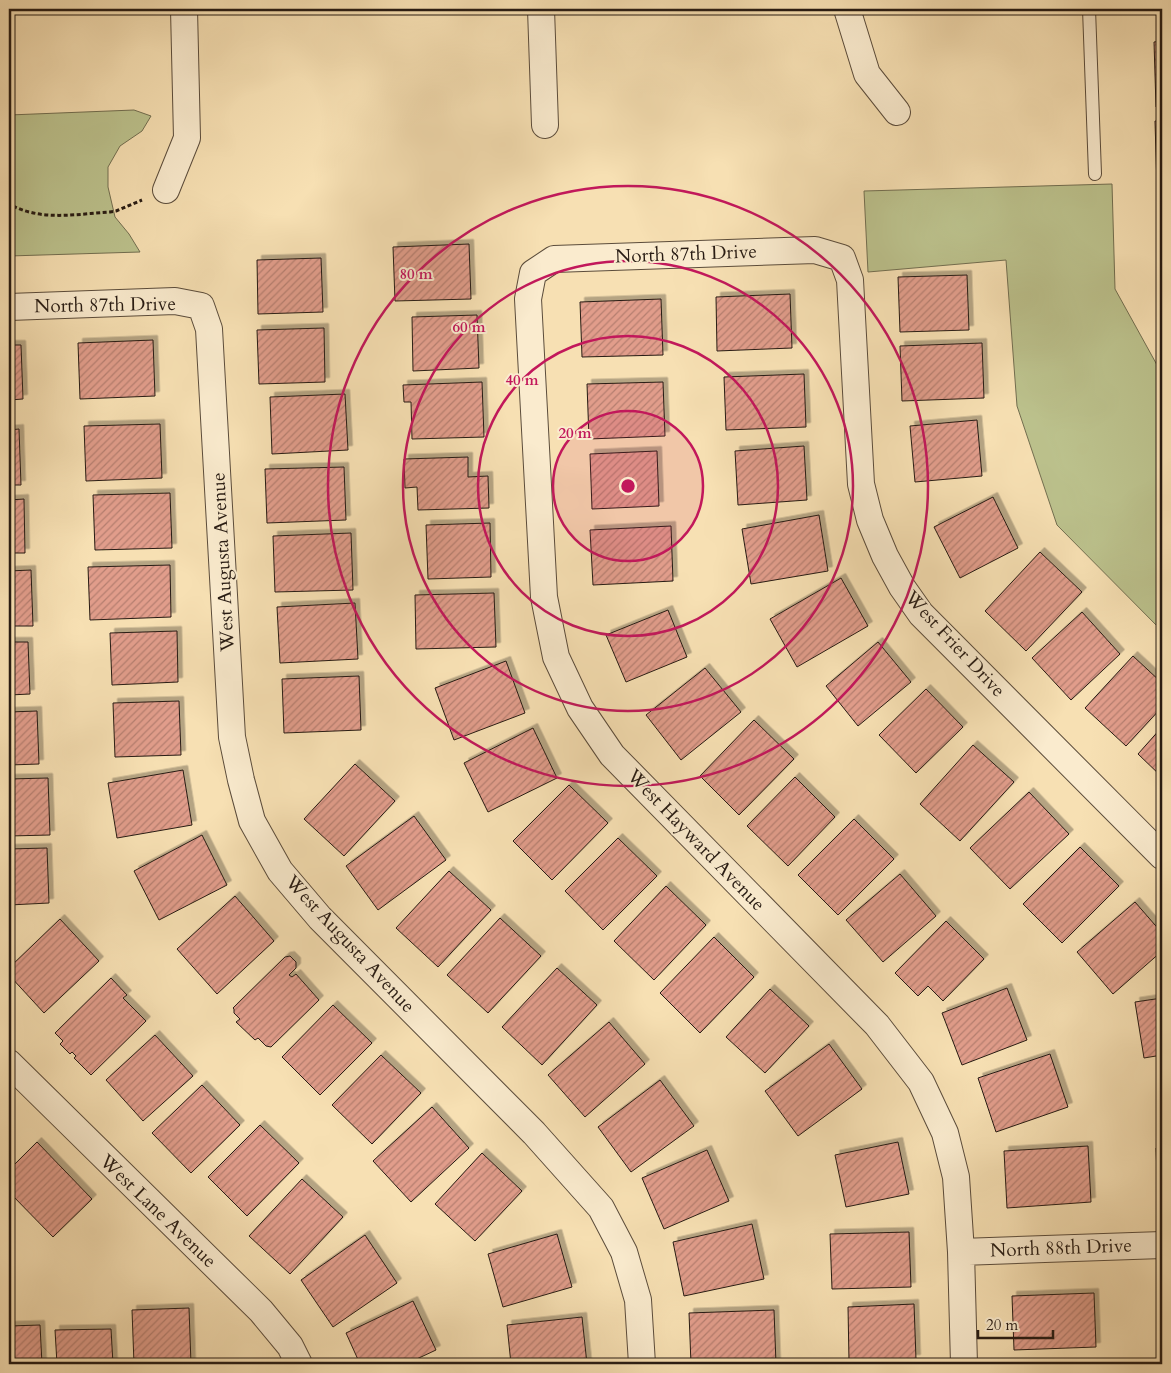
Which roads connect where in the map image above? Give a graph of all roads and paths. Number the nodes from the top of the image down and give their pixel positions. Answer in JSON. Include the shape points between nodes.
{"nodes":[{"id":1,"x":184,"y":9,"type":"edge"},
{"id":2,"x":541,"y":9,"type":"edge"},
{"id":3,"x":847,"y":9,"type":"edge"},
{"id":4,"x":1089,"y":9,"type":"edge"},
{"id":5,"x":897,"y":112,"type":"dead end"},
{"id":6,"x":545,"y":125,"type":"dead end"},
{"id":7,"x":1095,"y":174,"type":"dead end"},
{"id":8,"x":166,"y":190,"type":"joint"},
{"id":9,"x":9,"y":211,"type":"edge"},
{"id":10,"x":842,"y":258,"type":"joint"},
{"id":11,"x":532,"y":273,"type":"joint"},
{"id":12,"x":201,"y":306,"type":"joint"},
{"id":13,"x":9,"y":307,"type":"edge"},
{"id":14,"x":1162,"y":856,"type":"edge"},
{"id":15,"x":9,"y":1063,"type":"edge"},
{"id":16,"x":1162,"y":1245,"type":"edge"},
{"id":17,"x":961,"y":1252,"type":"junction"},
{"id":18,"x":299,"y":1364,"type":"edge"},
{"id":19,"x":642,"y":1364,"type":"edge"},
{"id":20,"x":964,"y":1364,"type":"edge"}],
"edges":[{"from":1,"to":8,"type":"street","via":[[187,138]]},
{"from":2,"to":6,"type":"street"},
{"from":3,"to":5,"type":"street","via":[[867,74]]},
{"from":4,"to":7,"type":"lane"},
{"from":8,"to":9,"type":"path","via":[[110,212],[49,216],[13,206]]},
{"from":10,"to":11,"type":"street","name":"North 87th Drive","via":[[815,250],[554,259]]},
{"from":10,"to":14,"type":"street","name":"West Frier Drive","via":[[850,280],[861,484],[870,520],[893,571],[921,614]]},
{"from":11,"to":17,"type":"street","name":"West Hayward Avenue","via":[[528,299],[543,587],[556,657],[580,708],[612,755],[877,1025],[921,1082],[945,1133],[956,1177]]},
{"from":12,"to":13,"type":"street","name":"North 87th Drive","via":[[175,301]]},
{"from":12,"to":19,"type":"street","name":"West Augusta Avenue","via":[[209,329],[232,736],[252,821],[280,871],[320,918],[534,1133],[601,1208],[624,1252],[638,1300]]},
{"from":15,"to":18,"type":"street","name":"West Lane Avenue","via":[[261,1311],[290,1346]]},
{"from":16,"to":17,"type":"street","name":"North 88th Drive"},
{"from":17,"to":20,"type":"street","name":"West Hayward Avenue"}]}
